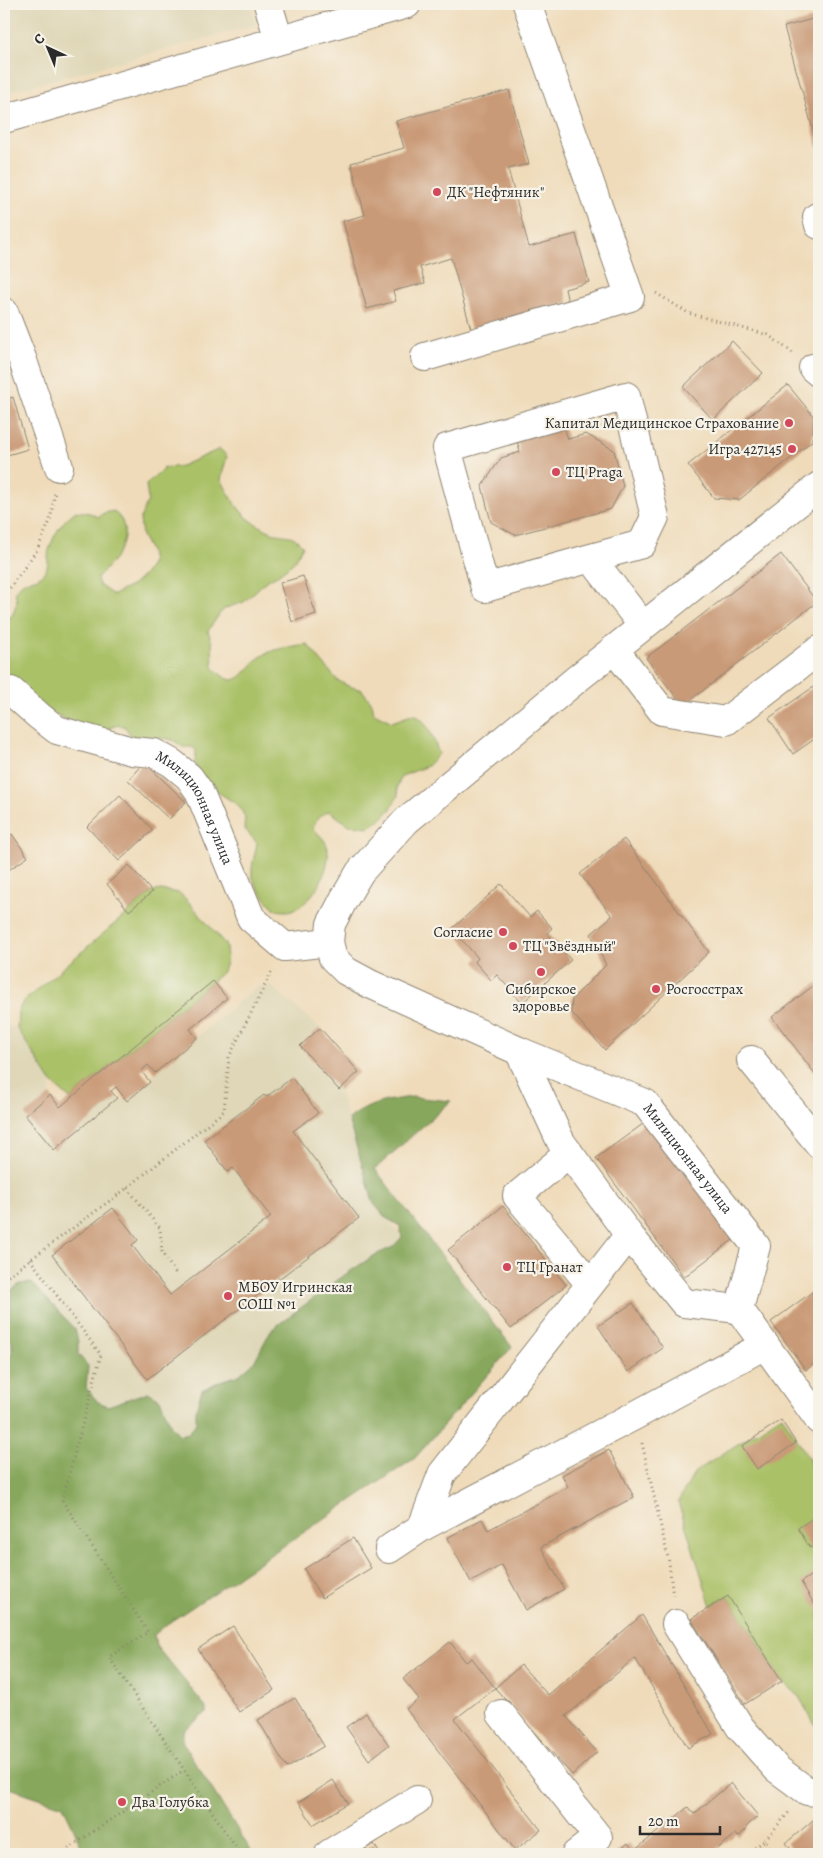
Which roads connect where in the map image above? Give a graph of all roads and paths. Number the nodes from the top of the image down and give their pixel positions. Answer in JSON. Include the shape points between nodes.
{"nodes":[{"id":1,"x":268,"y":4,"type":"edge"},
{"id":2,"x":402,"y":4,"type":"edge"},
{"id":3,"x":527,"y":4,"type":"edge"},
{"id":4,"x":279,"y":40,"type":"junction"},
{"id":5,"x":4,"y":119,"type":"edge"},
{"id":6,"x":626,"y":287,"type":"junction"},
{"id":7,"x":4,"y":312,"type":"edge"},
{"id":8,"x":425,"y":357,"type":"dead end"},
{"id":9,"x":13,"y":361,"type":"edge"},
{"id":10,"x":816,"y":370,"type":"edge"},
{"id":11,"x":59,"y":467,"type":"dead end"},
{"id":12,"x":819,"y":486,"type":"edge"},
{"id":13,"x":50,"y":522,"type":"dead end"},
{"id":14,"x":591,"y":558,"type":"junction"},
{"id":15,"x":4,"y":596,"type":"edge"},
{"id":16,"x":643,"y":626,"type":"junction"},
{"id":17,"x":614,"y":649,"type":"junction"},
{"id":18,"x":819,"y":650,"type":"edge"},
{"id":19,"x":11,"y":691,"type":"dead end"},
{"id":20,"x":330,"y":942,"type":"junction"},
{"id":21,"x":285,"y":947,"type":"junction"},
{"id":22,"x":519,"y":1052,"type":"junction"},
{"id":23,"x":751,"y":1060,"type":"dead end"},
{"id":24,"x":819,"y":1144,"type":"edge"},
{"id":25,"x":569,"y":1153,"type":"junction"},
{"id":26,"x":127,"y":1188,"type":"junction"},
{"id":27,"x":628,"y":1235,"type":"junction"},
{"id":28,"x":30,"y":1260,"type":"junction"},
{"id":29,"x":176,"y":1274,"type":"dead end"},
{"id":30,"x":4,"y":1279,"type":"edge"},
{"id":31,"x":590,"y":1284,"type":"junction"},
{"id":32,"x":738,"y":1309,"type":"junction"},
{"id":33,"x":765,"y":1345,"type":"junction"},
{"id":34,"x":636,"y":1415,"type":"junction"},
{"id":35,"x":819,"y":1420,"type":"edge"},
{"id":36,"x":422,"y":1527,"type":"junction"},
{"id":37,"x":389,"y":1549,"type":"dead end"},
{"id":38,"x":676,"y":1624,"type":"joint"},
{"id":39,"x":502,"y":1714,"type":"dead end"},
{"id":40,"x":184,"y":1770,"type":"junction"},
{"id":41,"x":813,"y":1791,"type":"edge"},
{"id":42,"x":417,"y":1800,"type":"dead end"},
{"id":43,"x":765,"y":1840,"type":"junction"},
{"id":44,"x":60,"y":1854,"type":"edge"},
{"id":45,"x":240,"y":1854,"type":"edge"},
{"id":46,"x":329,"y":1854,"type":"edge"},
{"id":47,"x":576,"y":1854,"type":"edge"},
{"id":48,"x":747,"y":1854,"type":"edge"},
{"id":49,"x":776,"y":1854,"type":"edge"}],
"edges":[{"from":1,"to":4,"type":"street"},
{"from":2,"to":4,"type":"street"},
{"from":3,"to":6,"type":"street"},
{"from":4,"to":5,"type":"street"},
{"from":6,"to":8,"type":"street","via":[[630,296]]},
{"from":6,"to":10,"type":"path","via":[[646,287],[688,313],[768,334]]},
{"from":7,"to":9,"type":"street"},
{"from":9,"to":11,"type":"street"},
{"from":12,"to":16,"type":"street"},
{"from":13,"to":15,"type":"path","via":[[37,550]]},
{"from":14,"to":14,"type":"street","via":[[485,588],[447,448],[626,396],[655,517],[642,544]]},
{"from":14,"to":16,"type":"street"},
{"from":16,"to":17,"type":"street"},
{"from":17,"to":18,"type":"street","via":[[662,712],[726,720]]},
{"from":17,"to":20,"type":"street","via":[[406,822],[360,872],[331,924]]},
{"from":19,"to":21,"type":"street","name":"Милиционная улица","via":[[57,730],[132,751],[154,753],[189,777],[199,790],[251,918]]},
{"from":20,"to":21,"type":"street"},
{"from":20,"to":22,"type":"street","name":"Милиционная улица","via":[[333,958],[346,971]]},
{"from":21,"to":26,"type":"path","via":[[229,1057],[224,1111]]},
{"from":22,"to":25,"type":"street"},
{"from":22,"to":32,"type":"street","name":"Милиционная улица","via":[[645,1103],[756,1246]]},
{"from":23,"to":24,"type":"street"},
{"from":25,"to":27,"type":"street"},
{"from":25,"to":31,"type":"street","via":[[517,1196]]},
{"from":26,"to":28,"type":"path"},
{"from":26,"to":29,"type":"path","via":[[160,1228],[162,1253]]},
{"from":27,"to":31,"type":"street"},
{"from":27,"to":32,"type":"street","via":[[684,1303]]},
{"from":28,"to":30,"type":"path"},
{"from":28,"to":40,"type":"path","via":[[101,1355],[62,1500],[148,1632],[110,1657]]},
{"from":31,"to":36,"type":"street","via":[[442,1474]]},
{"from":32,"to":33,"type":"street"},
{"from":33,"to":34,"type":"street"},
{"from":33,"to":35,"type":"street"},
{"from":34,"to":36,"type":"street"},
{"from":34,"to":38,"type":"path","via":[[669,1562]]},
{"from":36,"to":37,"type":"street"},
{"from":38,"to":41,"type":"street","via":[[740,1727],[776,1769]]},
{"from":39,"to":47,"type":"street","via":[[598,1837]]},
{"from":40,"to":44,"type":"path"},
{"from":40,"to":45,"type":"path"},
{"from":41,"to":43,"type":"path"},
{"from":42,"to":46,"type":"street"},
{"from":43,"to":48,"type":"path"},
{"from":43,"to":49,"type":"path"}]}
